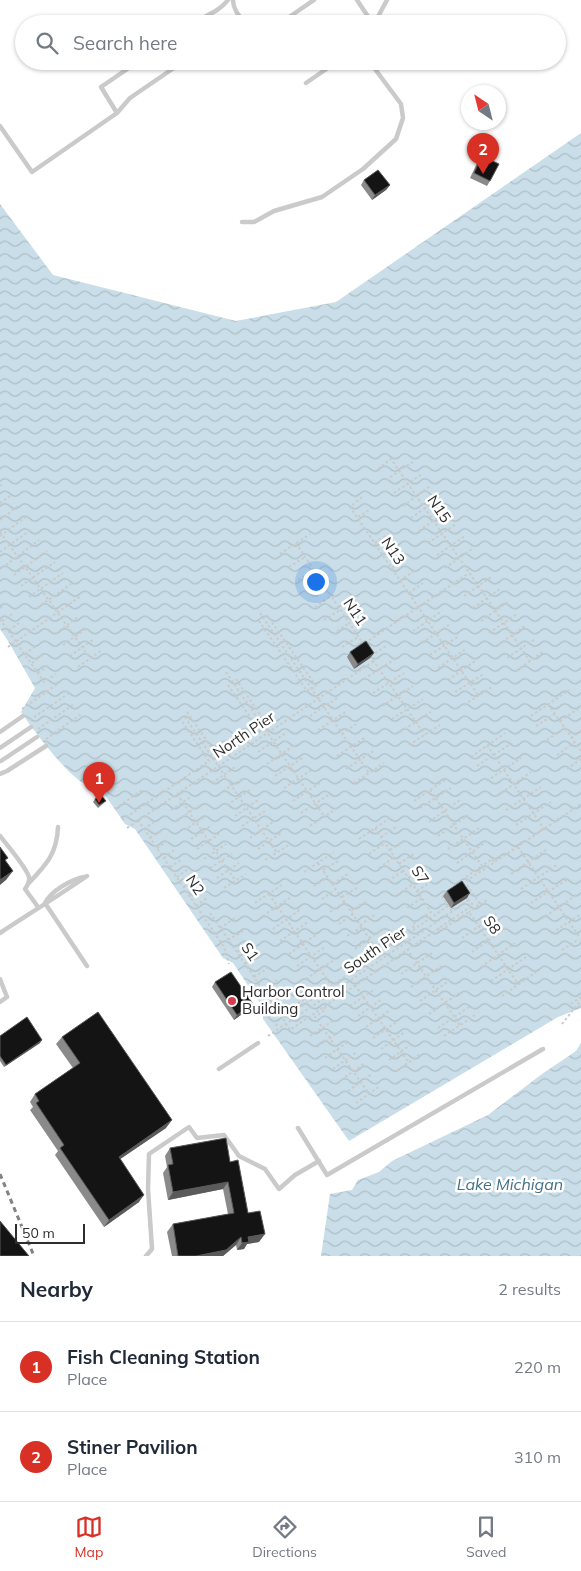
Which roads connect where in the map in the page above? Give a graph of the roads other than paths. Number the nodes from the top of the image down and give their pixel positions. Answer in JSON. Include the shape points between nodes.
{"nodes":[{"id":1,"x":228,"y":0,"type":"edge"},
{"id":2,"x":233,"y":0,"type":"edge"},
{"id":3,"x":314,"y":0,"type":"edge"},
{"id":4,"x":357,"y":0,"type":"edge"},
{"id":5,"x":387,"y":0,"type":"edge"},
{"id":6,"x":208,"y":15,"type":"edge"},
{"id":7,"x":239,"y":15,"type":"edge"},
{"id":8,"x":292,"y":15,"type":"edge"},
{"id":9,"x":368,"y":15,"type":"edge"},
{"id":10,"x":379,"y":15,"type":"edge"},
{"id":11,"x":126,"y":70,"type":"edge"},
{"id":12,"x":171,"y":70,"type":"edge"},
{"id":13,"x":325,"y":70,"type":"edge"},
{"id":14,"x":376,"y":70,"type":"edge"},
{"id":15,"x":306,"y":83,"type":"dead end"},
{"id":16,"x":118,"y":113,"type":"junction"},
{"id":17,"x":0,"y":126,"type":"edge"},
{"id":18,"x":242,"y":222,"type":"dead end"},
{"id":19,"x":24,"y":716,"type":"dead end"},
{"id":20,"x":31,"y":727,"type":"dead end"},
{"id":21,"x":0,"y":732,"type":"edge"},
{"id":22,"x":37,"y":736,"type":"dead end"},
{"id":23,"x":46,"y":746,"type":"dead end"},
{"id":24,"x":0,"y":748,"type":"edge"},
{"id":25,"x":0,"y":761,"type":"edge"},
{"id":26,"x":7,"y":771,"type":"junction"},
{"id":27,"x":0,"y":774,"type":"edge"},
{"id":28,"x":0,"y":778,"type":"edge"},
{"id":29,"x":58,"y":827,"type":"dead end"},
{"id":30,"x":0,"y":836,"type":"edge"},
{"id":31,"x":28,"y":884,"type":"junction"},
{"id":32,"x":44,"y":903,"type":"junction"},
{"id":33,"x":38,"y":907,"type":"junction"},
{"id":34,"x":0,"y":933,"type":"edge"},
{"id":35,"x":87,"y":966,"type":"dead end"},
{"id":36,"x":0,"y":979,"type":"edge"},
{"id":37,"x":0,"y":1002,"type":"edge"},
{"id":38,"x":258,"y":1043,"type":"dead end"},
{"id":39,"x":543,"y":1049,"type":"dead end"},
{"id":40,"x":219,"y":1069,"type":"dead end"},
{"id":41,"x":298,"y":1128,"type":"dead end"},
{"id":42,"x":319,"y":1161,"type":"junction"},
{"id":43,"x":146,"y":1256,"type":"edge"}],
"edges":[{"from":1,"to":6,"type":"lane"},
{"from":2,"to":7,"type":"lane"},
{"from":3,"to":8,"type":"lane"},
{"from":4,"to":9,"type":"lane"},
{"from":5,"to":10,"type":"lane"},
{"from":11,"to":16,"type":"lane","via":[[101,87]]},
{"from":12,"to":16,"type":"lane","via":[[130,98]]},
{"from":13,"to":15,"type":"lane"},
{"from":14,"to":18,"type":"lane","via":[[401,104],[403,118],[396,139],[364,169],[322,197],[274,211],[254,222]]},
{"from":16,"to":17,"type":"lane","via":[[32,172]]},
{"from":19,"to":21,"type":"lane"},
{"from":20,"to":24,"type":"lane"},
{"from":22,"to":25,"type":"lane"},
{"from":23,"to":26,"type":"lane"},
{"from":25,"to":26,"type":"lane"},
{"from":26,"to":27,"type":"lane"},
{"from":26,"to":28,"type":"lane"},
{"from":29,"to":31,"type":"lane","via":[[57,842],[47,864]]},
{"from":30,"to":31,"type":"lane","via":[[29,877]]},
{"from":31,"to":33,"type":"lane","via":[[26,889]]},
{"from":32,"to":32,"type":"lane","via":[[53,900],[87,876],[76,879]]},
{"from":32,"to":33,"type":"lane"},
{"from":32,"to":35,"type":"lane"},
{"from":33,"to":34,"type":"lane"},
{"from":36,"to":37,"type":"lane","via":[[7,997]]},
{"from":38,"to":40,"type":"lane"},
{"from":39,"to":42,"type":"lane","via":[[327,1175]]},
{"from":41,"to":42,"type":"lane"},
{"from":42,"to":43,"type":"lane","via":[[278,1188],[265,1168],[239,1156],[224,1135],[197,1138],[189,1127],[149,1154],[152,1249]]}]}
